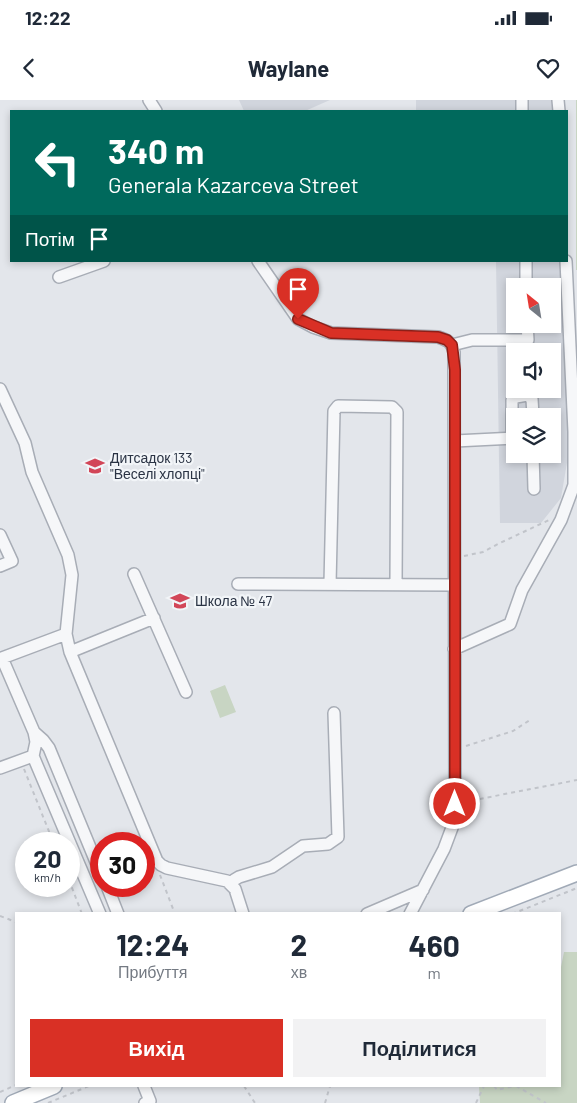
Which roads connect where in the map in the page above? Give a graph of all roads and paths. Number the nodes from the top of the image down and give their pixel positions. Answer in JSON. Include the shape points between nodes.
{"nodes":[{"id":1,"x":101,"y":262,"type":"edge"},
{"id":2,"x":259,"y":262,"type":"edge"},
{"id":3,"x":526,"y":262,"type":"edge"},
{"id":4,"x":566,"y":262,"type":"edge"},
{"id":5,"x":59,"y":277,"type":"dead end"},
{"id":6,"x":526,"y":278,"type":"edge"},
{"id":7,"x":450,"y":342,"type":"junction"},
{"id":8,"x":506,"y":344,"type":"edge"},
{"id":9,"x":0,"y":389,"type":"edge"},
{"id":10,"x":512,"y":408,"type":"edge"},
{"id":11,"x":533,"y":408,"type":"edge"},
{"id":12,"x":506,"y":438,"type":"edge"},
{"id":13,"x":455,"y":441,"type":"junction"},
{"id":14,"x":533,"y":463,"type":"edge"},
{"id":15,"x":534,"y":489,"type":"dead end"},
{"id":16,"x":551,"y":520,"type":"dead end"},
{"id":17,"x":0,"y":535,"type":"edge"},
{"id":18,"x":454,"y":557,"type":"junction"},
{"id":19,"x":0,"y":566,"type":"edge"},
{"id":20,"x":134,"y":574,"type":"dead end"},
{"id":21,"x":238,"y":584,"type":"dead end"},
{"id":22,"x":330,"y":584,"type":"junction"},
{"id":23,"x":396,"y":584,"type":"junction"},
{"id":24,"x":454,"y":585,"type":"junction"},
{"id":25,"x":154,"y":618,"type":"junction"},
{"id":26,"x":66,"y":634,"type":"junction"},
{"id":27,"x":454,"y":649,"type":"junction"},
{"id":28,"x":70,"y":652,"type":"junction"},
{"id":29,"x":186,"y":692,"type":"dead end"},
{"id":30,"x":334,"y":713,"type":"dead end"},
{"id":31,"x":530,"y":720,"type":"dead end"},
{"id":32,"x":34,"y":732,"type":"junction"},
{"id":33,"x":455,"y":749,"type":"junction"},
{"id":34,"x":33,"y":756,"type":"junction"},
{"id":35,"x":21,"y":760,"type":"junction"},
{"id":36,"x":0,"y":768,"type":"edge"},
{"id":37,"x":577,"y":780,"type":"edge"},
{"id":38,"x":455,"y":804,"type":"junction"},
{"id":39,"x":49,"y":832,"type":"edge"},
{"id":40,"x":90,"y":847,"type":"edge"},
{"id":41,"x":157,"y":860,"type":"junction"},
{"id":42,"x":577,"y":873,"type":"edge"},
{"id":43,"x":232,"y":884,"type":"junction"},
{"id":44,"x":577,"y":888,"type":"edge"},
{"id":45,"x":423,"y":890,"type":"junction"},
{"id":46,"x":76,"y":897,"type":"edge"},
{"id":47,"x":111,"y":897,"type":"edge"},
{"id":48,"x":81,"y":912,"type":"edge"},
{"id":49,"x":99,"y":912,"type":"edge"},
{"id":50,"x":117,"y":912,"type":"edge"},
{"id":51,"x":174,"y":912,"type":"edge"},
{"id":52,"x":242,"y":912,"type":"edge"},
{"id":53,"x":373,"y":912,"type":"edge"},
{"id":54,"x":411,"y":912,"type":"edge"},
{"id":55,"x":476,"y":912,"type":"edge"},
{"id":56,"x":517,"y":912,"type":"edge"},
{"id":57,"x":0,"y":916,"type":"edge"},
{"id":58,"x":15,"y":922,"type":"edge"},
{"id":59,"x":15,"y":1085,"type":"edge"},
{"id":60,"x":52,"y":1087,"type":"edge"},
{"id":61,"x":87,"y":1087,"type":"edge"},
{"id":62,"x":144,"y":1087,"type":"edge"},
{"id":63,"x":245,"y":1087,"type":"edge"},
{"id":64,"x":330,"y":1087,"type":"edge"},
{"id":65,"x":484,"y":1087,"type":"edge"},
{"id":66,"x":494,"y":1087,"type":"edge"},
{"id":67,"x":510,"y":1087,"type":"edge"},
{"id":68,"x":517,"y":1087,"type":"edge"},
{"id":69,"x":0,"y":1092,"type":"edge"},
{"id":70,"x":13,"y":1103,"type":"edge"},
{"id":71,"x":48,"y":1103,"type":"edge"},
{"id":72,"x":145,"y":1103,"type":"edge"},
{"id":73,"x":255,"y":1103,"type":"edge"},
{"id":74,"x":325,"y":1103,"type":"edge"},
{"id":75,"x":476,"y":1103,"type":"edge"},
{"id":76,"x":546,"y":1103,"type":"edge"}],
"edges":[{"from":1,"to":5,"type":"street"},
{"from":2,"to":7,"type":"street","via":[[298,319],[313,327],[331,333],[438,337]]},
{"from":3,"to":6,"type":"street"},
{"from":4,"to":27,"type":"street","via":[[574,485],[561,520],[522,590],[510,624]]},
{"from":7,"to":8,"type":"street","via":[[472,340]]},
{"from":7,"to":13,"type":"street","via":[[455,370]]},
{"from":9,"to":26,"type":"street","via":[[25,443],[32,472],[68,555],[72,575]]},
{"from":10,"to":11,"type":"street","via":[[512,400],[527,396],[532,399]]},
{"from":12,"to":13,"type":"street"},
{"from":13,"to":18,"type":"street"},
{"from":14,"to":15,"type":"street"},
{"from":16,"to":18,"type":"path","via":[[483,552]]},
{"from":17,"to":19,"type":"street","via":[[12,561]]},
{"from":18,"to":24,"type":"street"},
{"from":20,"to":25,"type":"street"},
{"from":21,"to":22,"type":"street"},
{"from":22,"to":23,"type":"street"},
{"from":22,"to":23,"type":"street","via":[[334,411],[338,406],[392,407],[397,412]]},
{"from":23,"to":24,"type":"street"},
{"from":24,"to":27,"type":"street"},
{"from":25,"to":28,"type":"street"},
{"from":25,"to":29,"type":"street"},
{"from":26,"to":28,"type":"street"},
{"from":26,"to":32,"type":"street","via":[[2,658]]},
{"from":27,"to":33,"type":"street"},
{"from":28,"to":41,"type":"street"},
{"from":30,"to":43,"type":"street","via":[[338,837],[328,844],[298,848],[280,863],[239,877]]},
{"from":31,"to":33,"type":"path","via":[[508,733]]},
{"from":32,"to":34,"type":"street"},
{"from":32,"to":40,"type":"street","via":[[49,748]]},
{"from":33,"to":38,"type":"street"},
{"from":34,"to":35,"type":"street"},
{"from":34,"to":49,"type":"street"},
{"from":35,"to":36,"type":"street"},
{"from":35,"to":39,"type":"path"},
{"from":37,"to":38,"type":"path"},
{"from":38,"to":45,"type":"street","via":[[449,837]]},
{"from":41,"to":43,"type":"street","via":[[167,868],[227,880]]},
{"from":41,"to":51,"type":"path","via":[[160,878]]},
{"from":42,"to":55,"type":"main road"},
{"from":43,"to":52,"type":"street"},
{"from":44,"to":56,"type":"path"},
{"from":45,"to":53,"type":"street"},
{"from":45,"to":54,"type":"street"},
{"from":46,"to":48,"type":"path"},
{"from":47,"to":50,"type":"street"},
{"from":57,"to":58,"type":"path"},
{"from":59,"to":69,"type":"path"},
{"from":60,"to":70,"type":"main road"},
{"from":61,"to":71,"type":"path"},
{"from":62,"to":72,"type":"street","via":[[150,1101]]},
{"from":63,"to":73,"type":"path"},
{"from":64,"to":74,"type":"path"},
{"from":65,"to":75,"type":"path"},
{"from":66,"to":67,"type":"path","via":[[496,1090]]},
{"from":68,"to":76,"type":"path"}]}
